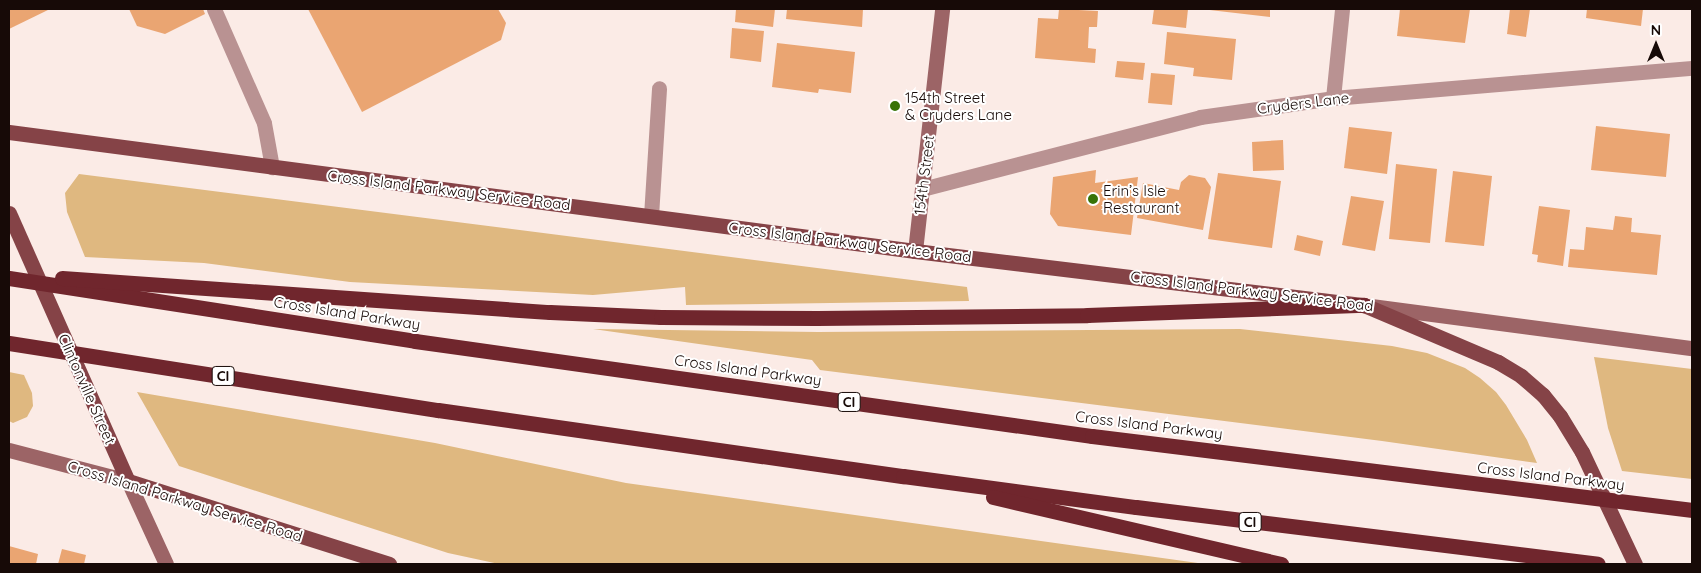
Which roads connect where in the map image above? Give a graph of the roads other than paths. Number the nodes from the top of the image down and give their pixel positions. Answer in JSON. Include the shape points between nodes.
{"nodes":[{"id":1,"x":214,"y":9,"type":"edge"},
{"id":2,"x":942,"y":9,"type":"edge"},
{"id":3,"x":1342,"y":9,"type":"edge"},
{"id":4,"x":1692,"y":68,"type":"edge"},
{"id":5,"x":659,"y":88,"type":"dead end"},
{"id":6,"x":1333,"y":98,"type":"junction"},
{"id":7,"x":9,"y":132,"type":"edge"},
{"id":8,"x":272,"y":166,"type":"junction"},
{"id":9,"x":922,"y":189,"type":"junction"},
{"id":10,"x":9,"y":213,"type":"edge"},
{"id":11,"x":651,"y":216,"type":"junction"},
{"id":12,"x":915,"y":251,"type":"junction"},
{"id":13,"x":9,"y":274,"type":"edge"},
{"id":14,"x":9,"y":278,"type":"edge"},
{"id":15,"x":1364,"y":305,"type":"junction"},
{"id":16,"x":9,"y":343,"type":"edge"},
{"id":17,"x":1692,"y":348,"type":"edge"},
{"id":18,"x":9,"y":450,"type":"edge"},
{"id":19,"x":904,"y":476,"type":"junction"},
{"id":20,"x":128,"y":481,"type":"junction"},
{"id":21,"x":1692,"y":510,"type":"edge"},
{"id":22,"x":166,"y":564,"type":"edge"},
{"id":23,"x":389,"y":564,"type":"edge"},
{"id":24,"x":1281,"y":564,"type":"edge"},
{"id":25,"x":1596,"y":564,"type":"edge"},
{"id":26,"x":1635,"y":564,"type":"edge"}],
"edges":[{"from":1,"to":8,"type":"street","via":[[264,122]]},
{"from":2,"to":9,"type":"street","name":"154th Street"},
{"from":3,"to":6,"type":"street"},
{"from":4,"to":6,"type":"street","name":"Cryders Lane"},
{"from":5,"to":11,"type":"street"},
{"from":6,"to":9,"type":"street","name":"Cryders Lane","via":[[1200,116]]},
{"from":7,"to":8,"type":"main road","name":"Cross Island Parkway Service Road"},
{"from":8,"to":11,"type":"main road","name":"Cross Island Parkway Service Road"},
{"from":9,"to":12,"type":"street","name":"154th Street"},
{"from":10,"to":20,"type":"main road","name":"Clintonville Street"},
{"from":11,"to":12,"type":"main road","name":"Cross Island Parkway Service Road"},
{"from":12,"to":15,"type":"main road","name":"Cross Island Parkway Service Road"},
{"from":13,"to":15,"type":"highway","via":[[540,312],[661,317],[1086,315]]},
{"from":14,"to":21,"type":"highway","name":"Cross Island Parkway","number":"CI","via":[[424,342],[1083,434]]},
{"from":15,"to":17,"type":"street","name":"Cross Island Parkway Service Road"},
{"from":15,"to":26,"type":"main road","via":[[1498,362],[1543,395],[1560,416],[1590,468]]},
{"from":16,"to":19,"type":"highway","number":"CI","via":[[438,410]]},
{"from":18,"to":20,"type":"street","name":"Cross Island Parkway Service Road"},
{"from":19,"to":24,"type":"highway"},
{"from":19,"to":25,"type":"highway","number":"CI"},
{"from":20,"to":22,"type":"street","name":"Clintonville Street"},
{"from":20,"to":23,"type":"main road","name":"Cross Island Parkway Service Road"}]}
